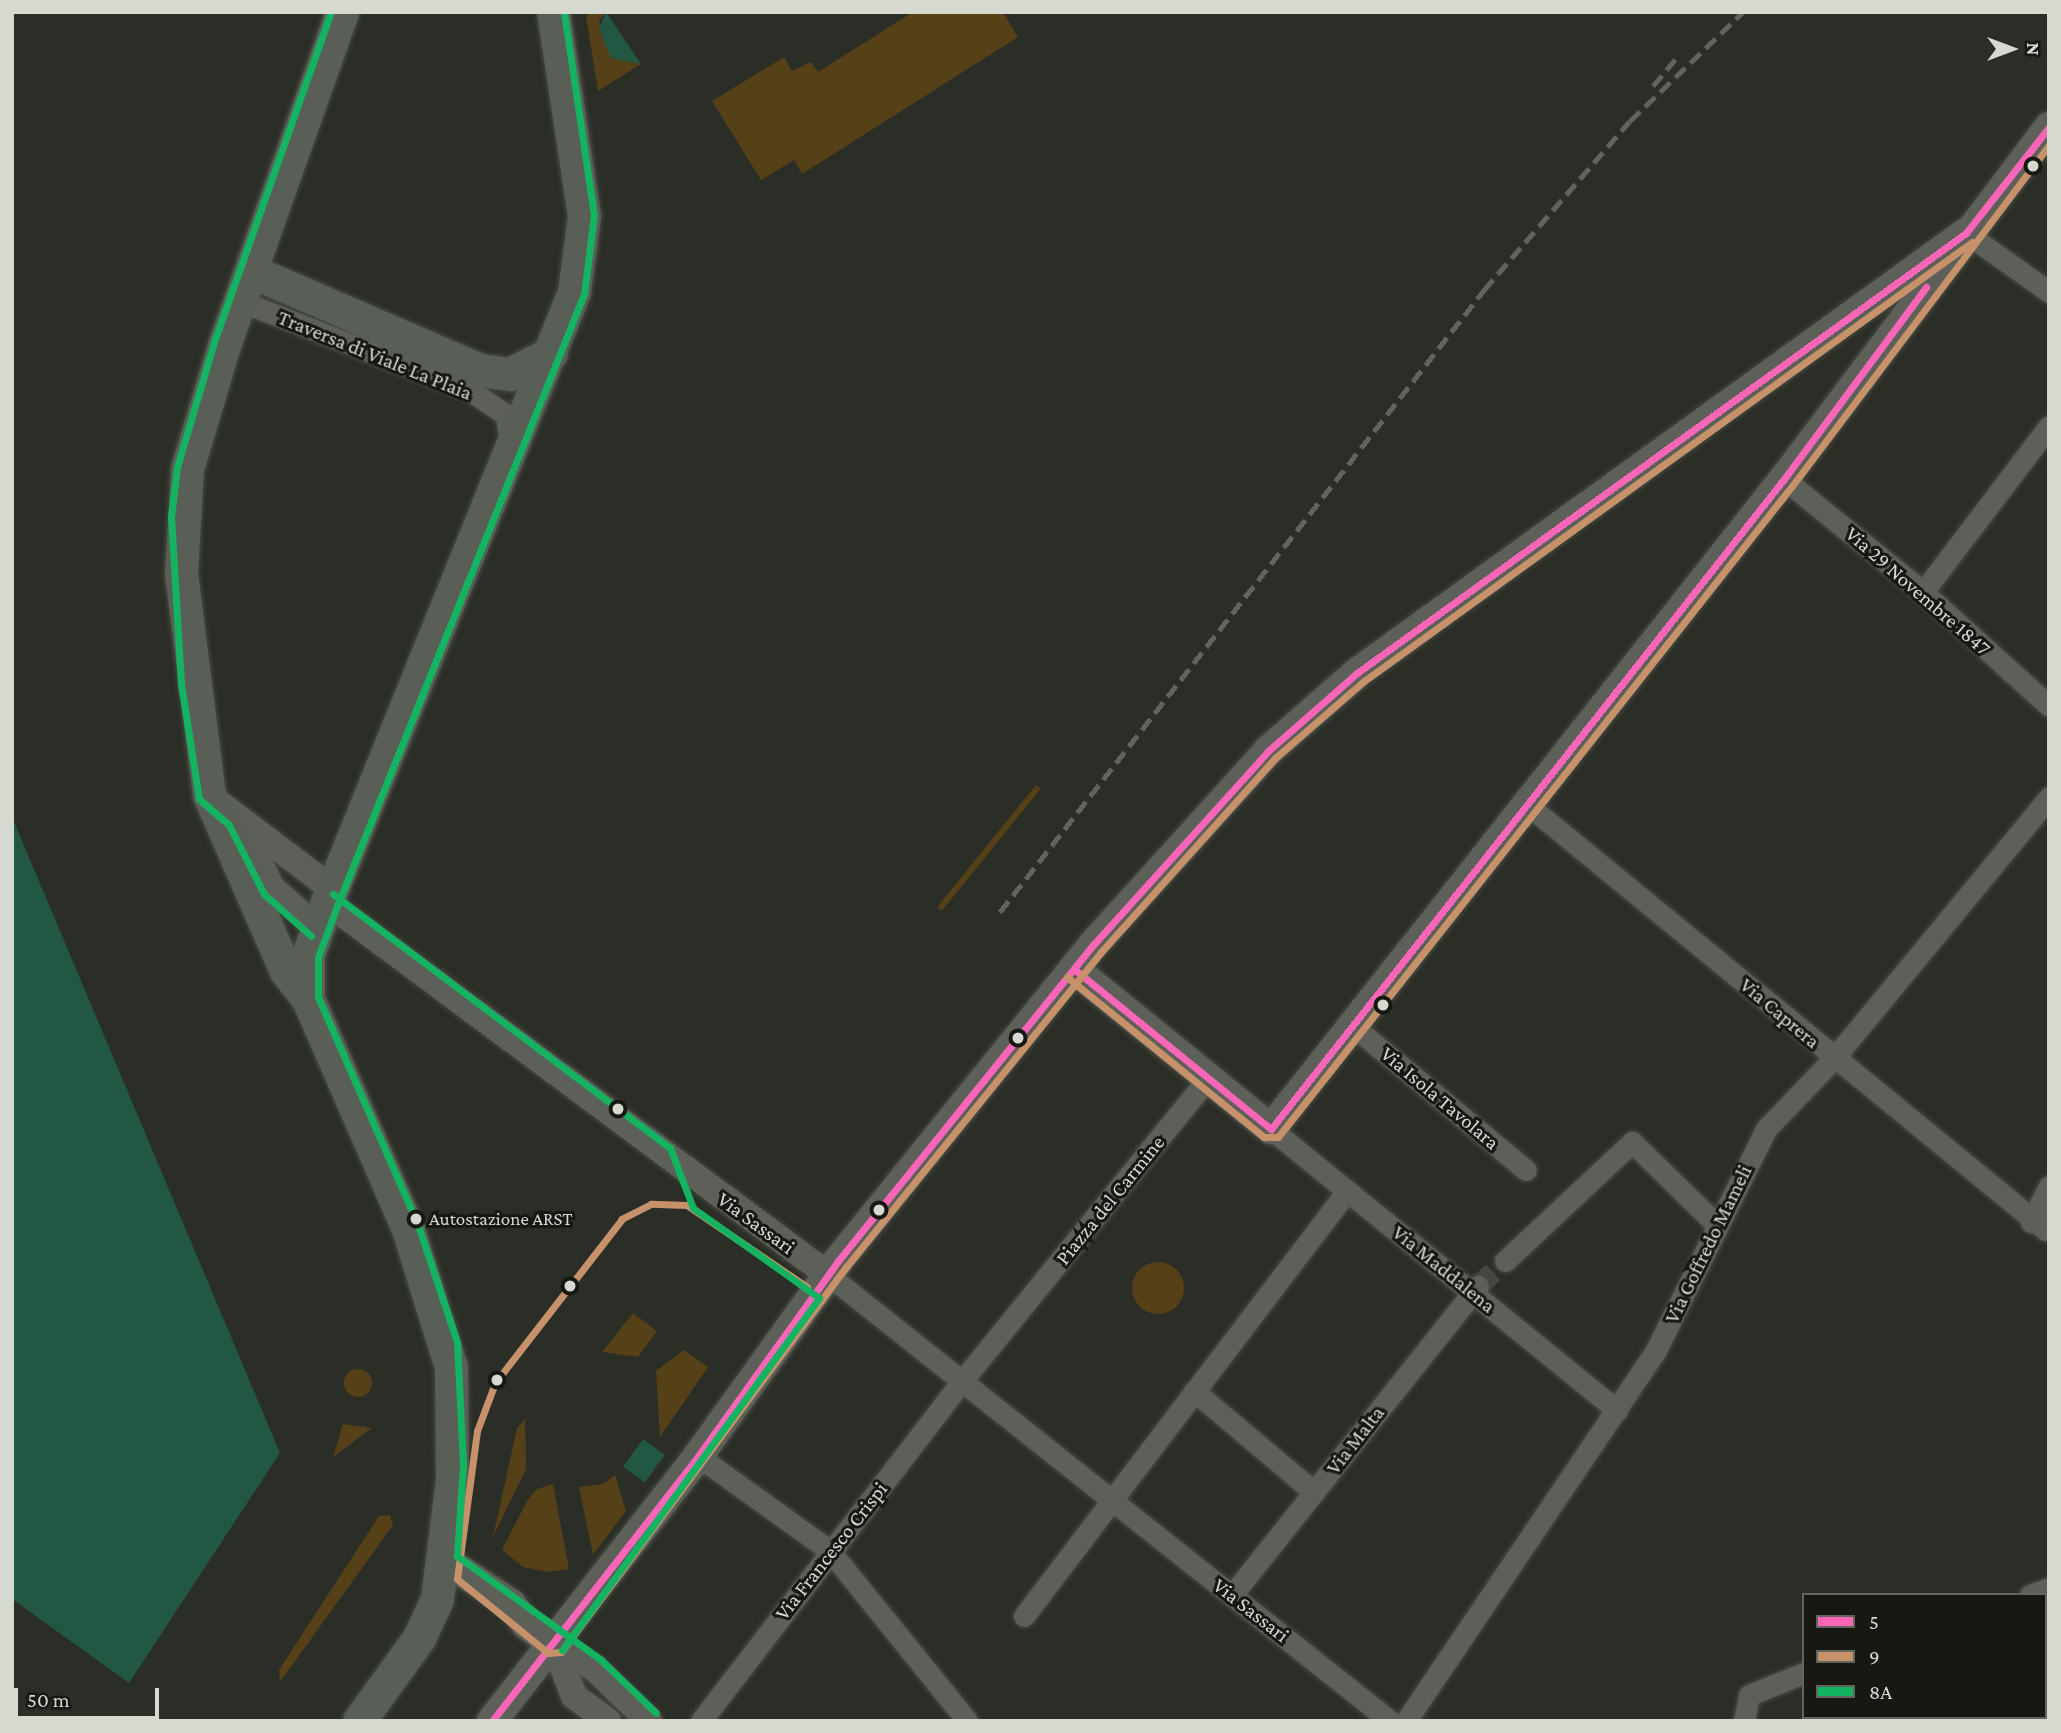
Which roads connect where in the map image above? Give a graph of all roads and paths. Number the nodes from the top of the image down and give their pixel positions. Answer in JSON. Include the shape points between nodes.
{"nodes":[{"id":1,"x":342,"y":12,"type":"edge"},
{"id":2,"x":553,"y":12,"type":"edge"},
{"id":3,"x":2049,"y":127,"type":"edge"},
{"id":4,"x":1966,"y":233,"type":"junction"},
{"id":5,"x":246,"y":286,"type":"junction"},
{"id":6,"x":2049,"y":292,"type":"edge"},
{"id":7,"x":551,"y":353,"type":"junction"},
{"id":8,"x":2049,"y":426,"type":"edge"},
{"id":9,"x":511,"y":456,"type":"junction"},
{"id":10,"x":1784,"y":479,"type":"junction"},
{"id":11,"x":1923,"y":592,"type":"junction"},
{"id":12,"x":2049,"y":706,"type":"edge"},
{"id":13,"x":209,"y":795,"type":"junction"},
{"id":14,"x":2049,"y":797,"type":"edge"},
{"id":15,"x":1529,"y":806,"type":"junction"},
{"id":16,"x":237,"y":818,"type":"junction"},
{"id":17,"x":324,"y":899,"type":"junction"},
{"id":18,"x":1074,"y":969,"type":"junction"},
{"id":19,"x":308,"y":999,"type":"junction"},
{"id":20,"x":1353,"y":1026,"type":"junction"},
{"id":21,"x":1835,"y":1057,"type":"junction"},
{"id":22,"x":1207,"y":1080,"type":"junction"},
{"id":23,"x":1271,"y":1129,"type":"junction"},
{"id":24,"x":1526,"y":1170,"type":"dead end"},
{"id":25,"x":2049,"y":1186,"type":"edge"},
{"id":26,"x":1347,"y":1191,"type":"junction"},
{"id":27,"x":1717,"y":1225,"type":"junction"},
{"id":28,"x":2043,"y":1228,"type":"edge"},
{"id":29,"x":1505,"y":1261,"type":"tunnel mouth"},
{"id":30,"x":827,"y":1274,"type":"junction"},
{"id":31,"x":1475,"y":1289,"type":"junction"},
{"id":32,"x":962,"y":1381,"type":"junction"},
{"id":33,"x":1194,"y":1391,"type":"junction"},
{"id":34,"x":1617,"y":1410,"type":"junction"},
{"id":35,"x":698,"y":1456,"type":"junction"},
{"id":36,"x":1314,"y":1492,"type":"junction"},
{"id":37,"x":1112,"y":1499,"type":"junction"},
{"id":38,"x":830,"y":1551,"type":"junction"},
{"id":39,"x":446,"y":1562,"type":"junction"},
{"id":40,"x":1233,"y":1595,"type":"junction"},
{"id":41,"x":1024,"y":1616,"type":"dead end"},
{"id":42,"x":554,"y":1644,"type":"junction"},
{"id":43,"x":1802,"y":1674,"type":"edge"},
{"id":44,"x":359,"y":1721,"type":"edge"},
{"id":45,"x":492,"y":1721,"type":"edge"},
{"id":46,"x":511,"y":1721,"type":"edge"},
{"id":47,"x":608,"y":1721,"type":"edge"},
{"id":48,"x":649,"y":1721,"type":"edge"},
{"id":49,"x":701,"y":1721,"type":"edge"},
{"id":50,"x":967,"y":1721,"type":"edge"},
{"id":51,"x":1390,"y":1721,"type":"edge"},
{"id":52,"x":1406,"y":1721,"type":"edge"},
{"id":53,"x":1744,"y":1721,"type":"edge"}],
"edges":[{"from":1,"to":5,"type":"main road"},
{"from":2,"to":7,"type":"main road","via":[[584,216],[574,292]]},
{"from":3,"to":4,"type":"main road"},
{"from":4,"to":6,"type":"street"},
{"from":4,"to":10,"type":"main road"},
{"from":4,"to":18,"type":"main road","via":[[1808,343],[1311,709],[1202,819]]},
{"from":5,"to":7,"type":"main road","name":"Traversa di Viale La Plaia","via":[[480,370],[510,374]]},
{"from":5,"to":9,"type":"street","name":"Traversa di Viale La Plaia","via":[[471,391],[506,415]]},
{"from":5,"to":13,"type":"main road","via":[[187,469],[181,517],[188,655]]},
{"from":7,"to":9,"type":"main road"},
{"from":8,"to":11,"type":"street"},
{"from":9,"to":17,"type":"main road"},
{"from":10,"to":11,"type":"street","name":"Via 29 Novembre 1847"},
{"from":10,"to":15,"type":"main road"},
{"from":11,"to":12,"type":"street","name":"Via 29 Novembre 1847"},
{"from":13,"to":16,"type":"street","name":"Via Sassari"},
{"from":13,"to":19,"type":"main road","via":[[286,971]]},
{"from":14,"to":21,"type":"street","name":"Via Goffredo Mameli"},
{"from":15,"to":20,"type":"main road"},
{"from":15,"to":21,"type":"street","name":"Via Caprera"},
{"from":16,"to":17,"type":"street","name":"Via Sassari"},
{"from":16,"to":17,"type":"street","name":"Via Sassari","via":[[272,888]]},
{"from":17,"to":19,"type":"main road","via":[[309,955]]},
{"from":17,"to":30,"type":"street","name":"Via Sassari"},
{"from":18,"to":22,"type":"main road"},
{"from":18,"to":30,"type":"main road"},
{"from":19,"to":39,"type":"main road","via":[[431,1289],[447,1344],[452,1400]]},
{"from":20,"to":23,"type":"main road"},
{"from":20,"to":24,"type":"street","name":"Via Isola Tavolara"},
{"from":21,"to":27,"type":"street","name":"Via Goffredo Mameli","via":[[1766,1129]]},
{"from":21,"to":28,"type":"street","name":"Via Caprera"},
{"from":22,"to":23,"type":"main road"},
{"from":22,"to":32,"type":"street","name":"Piazza del Carmine"},
{"from":23,"to":26,"type":"street","name":"Via Maddalena"},
{"from":25,"to":28,"type":"street"},
{"from":26,"to":31,"type":"street","name":"Via Maddalena"},
{"from":26,"to":33,"type":"street"},
{"from":27,"to":29,"type":"street","via":[[1632,1142]]},
{"from":27,"to":34,"type":"street","name":"Via Goffredo Mameli","via":[[1676,1317]]},
{"from":30,"to":32,"type":"street","name":"Via Sassari"},
{"from":30,"to":35,"type":"main road"},
{"from":31,"to":34,"type":"street","name":"Via Maddalena"},
{"from":31,"to":36,"type":"street","name":"Via Malta"},
{"from":32,"to":37,"type":"street","name":"Via Sassari"},
{"from":32,"to":38,"type":"street","name":"Via Francesco Crispi"},
{"from":33,"to":36,"type":"street"},
{"from":33,"to":37,"type":"street"},
{"from":34,"to":52,"type":"street","name":"Via Goffredo Mameli"},
{"from":35,"to":38,"type":"street"},
{"from":35,"to":42,"type":"main road"},
{"from":36,"to":40,"type":"street","name":"Via Malta"},
{"from":37,"to":40,"type":"street","name":"Via Sassari"},
{"from":37,"to":41,"type":"street"},
{"from":38,"to":49,"type":"street","name":"Via Francesco Crispi"},
{"from":38,"to":50,"type":"street"},
{"from":39,"to":42,"type":"main road","via":[[511,1604],[526,1624]]},
{"from":39,"to":44,"type":"main road","via":[[419,1638]]},
{"from":40,"to":51,"type":"street","name":"Via Sassari"},
{"from":42,"to":45,"type":"main road"},
{"from":42,"to":46,"type":"main road"},
{"from":42,"to":47,"type":"street","via":[[574,1696]]},
{"from":42,"to":48,"type":"street","via":[[595,1669]]},
{"from":43,"to":53,"type":"street","via":[[1749,1695]]}]}
